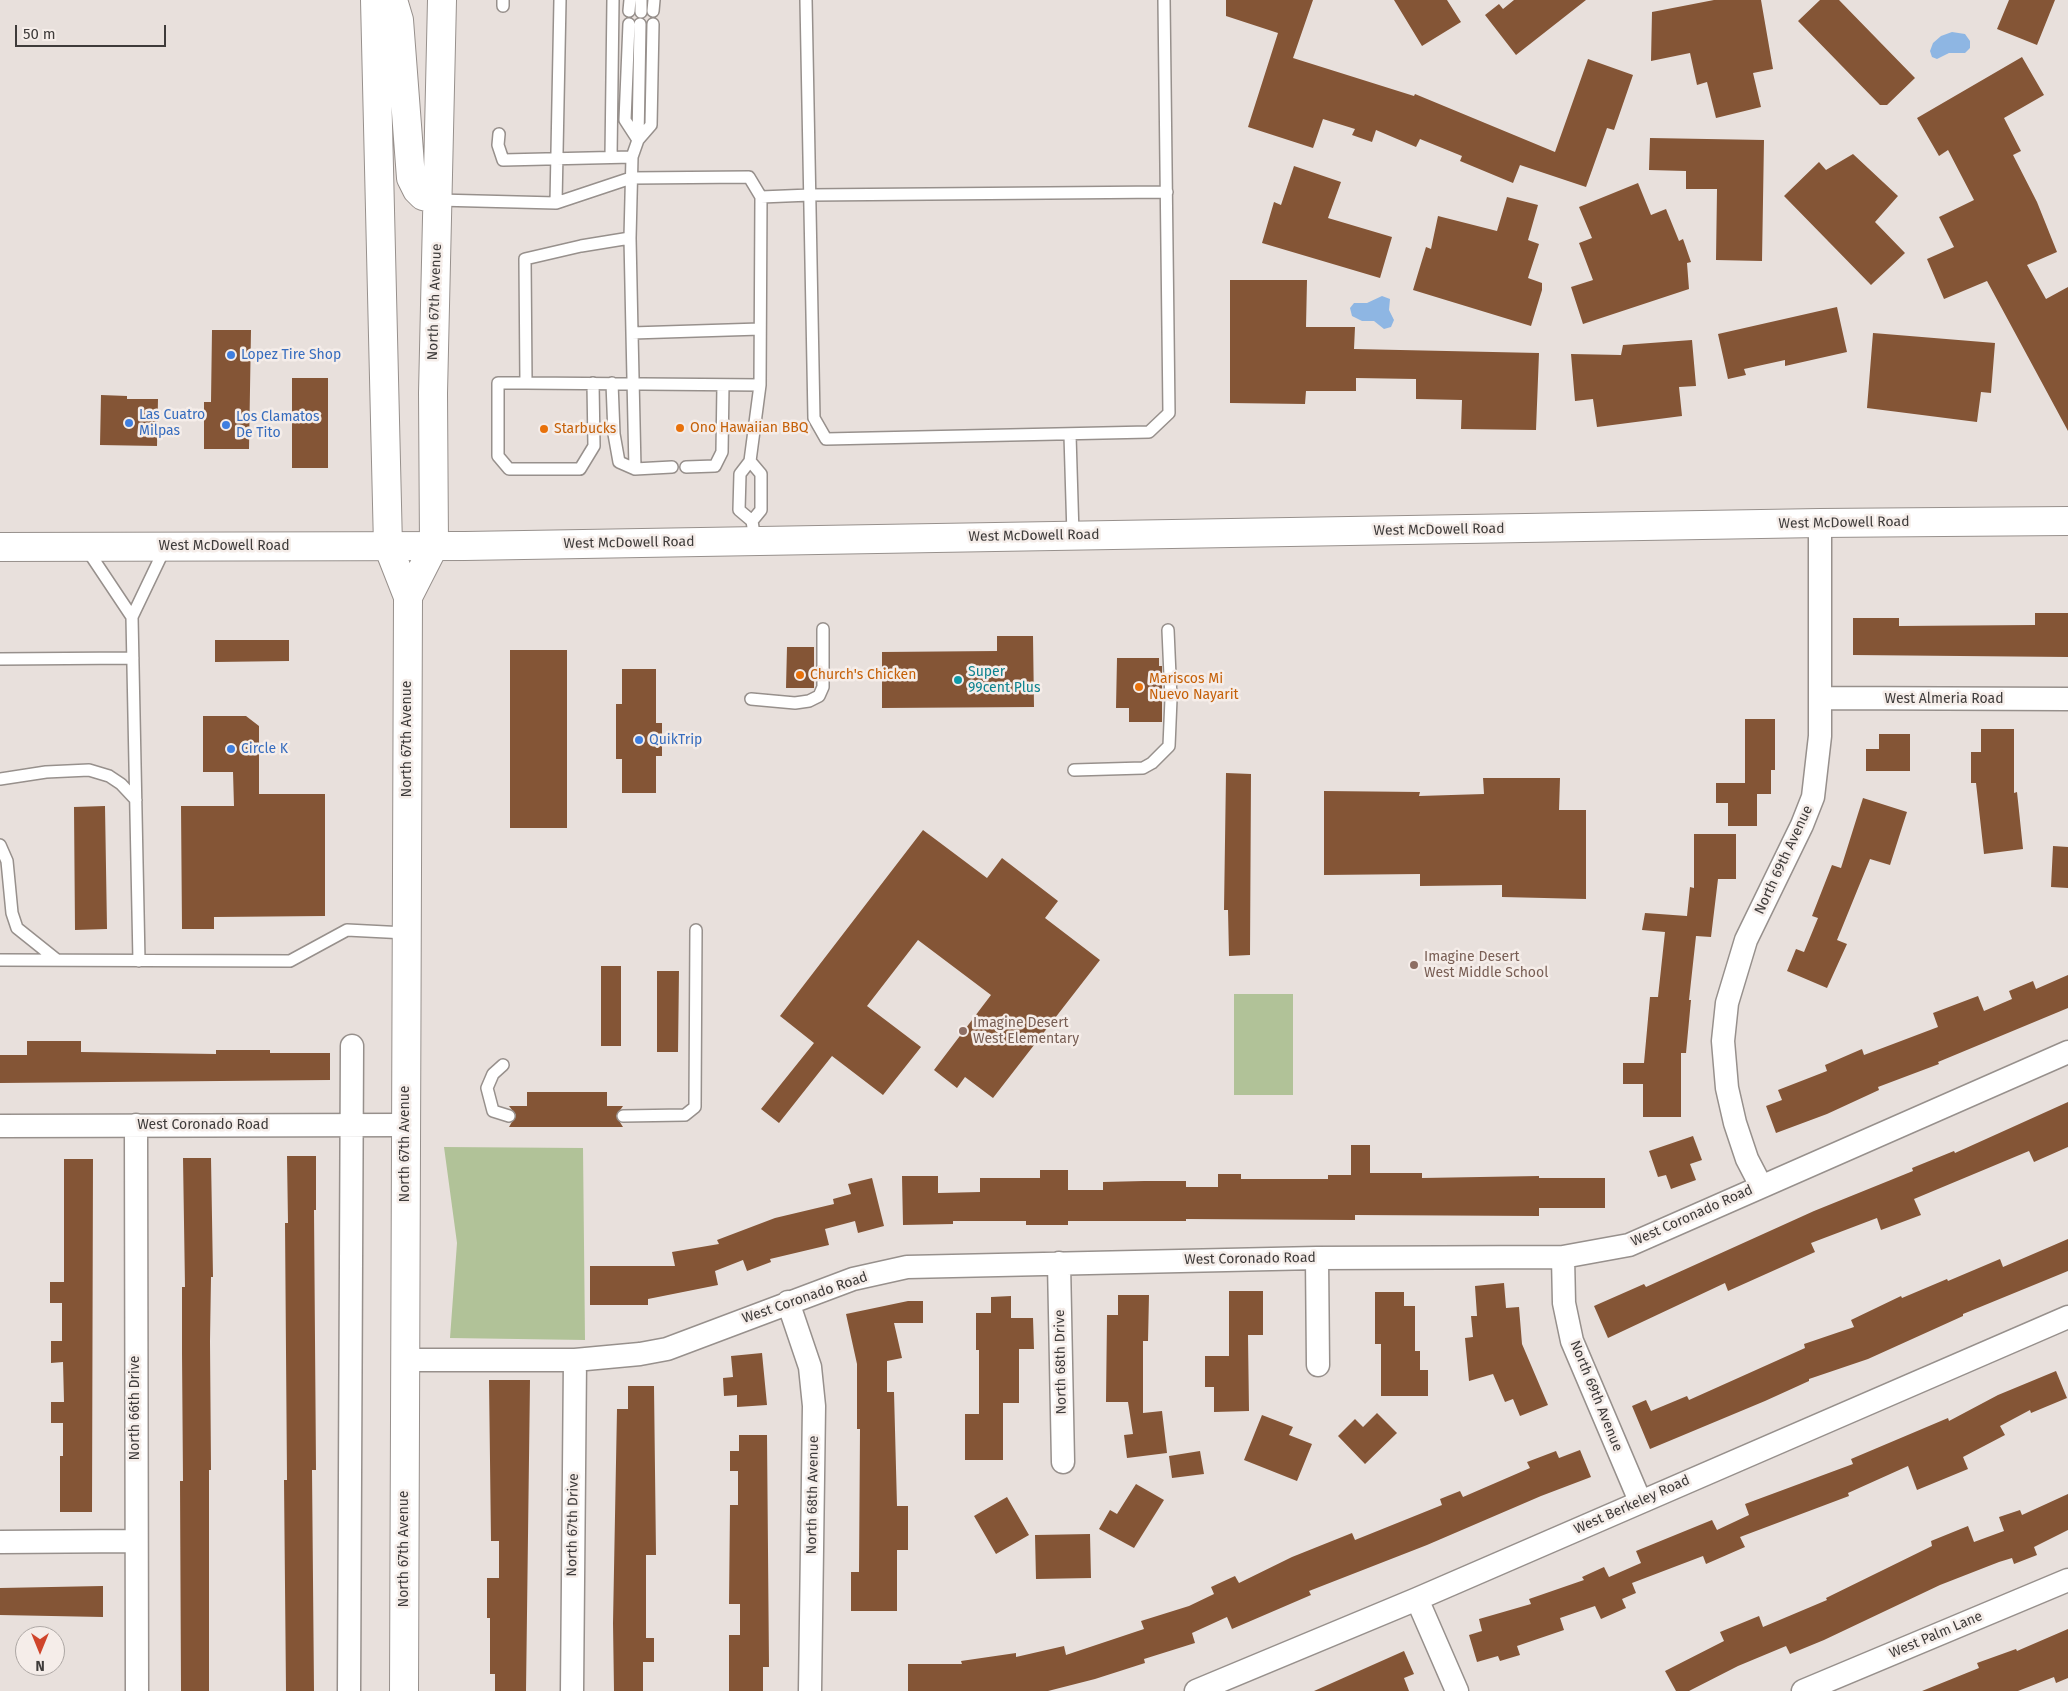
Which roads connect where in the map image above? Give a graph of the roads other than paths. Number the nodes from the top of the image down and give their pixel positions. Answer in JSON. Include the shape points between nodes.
{"nodes":[{"id":1,"x":376,"y":0,"type":"edge"},
{"id":2,"x":393,"y":0,"type":"edge"},
{"id":3,"x":442,"y":0,"type":"edge"},
{"id":4,"x":560,"y":0,"type":"edge"},
{"id":5,"x":613,"y":0,"type":"edge"},
{"id":6,"x":806,"y":0,"type":"edge"},
{"id":7,"x":1164,"y":0,"type":"edge"},
{"id":8,"x":634,"y":24,"type":"dead end"},
{"id":9,"x":653,"y":24,"type":"dead end"},
{"id":10,"x":498,"y":134,"type":"dead end"},
{"id":11,"x":638,"y":140,"type":"junction"},
{"id":12,"x":611,"y":158,"type":"junction"},
{"id":13,"x":632,"y":158,"type":"junction"},
{"id":14,"x":557,"y":159,"type":"junction"},
{"id":15,"x":631,"y":178,"type":"junction"},
{"id":16,"x":1167,"y":192,"type":"junction"},
{"id":17,"x":810,"y":195,"type":"junction"},
{"id":18,"x":761,"y":197,"type":"junction"},
{"id":19,"x":438,"y":200,"type":"junction"},
{"id":20,"x":556,"y":203,"type":"junction"},
{"id":21,"x":630,"y":238,"type":"junction"},
{"id":22,"x":760,"y":329,"type":"junction"},
{"id":23,"x":632,"y":333,"type":"junction"},
{"id":24,"x":526,"y":383,"type":"junction"},
{"id":25,"x":592,"y":383,"type":"junction"},
{"id":26,"x":612,"y":383,"type":"junction"},
{"id":27,"x":633,"y":384,"type":"junction"},
{"id":28,"x":722,"y":385,"type":"junction"},
{"id":29,"x":760,"y":385,"type":"junction"},
{"id":30,"x":1070,"y":435,"type":"junction"},
{"id":31,"x":750,"y":461,"type":"junction"},
{"id":32,"x":672,"y":467,"type":"dead end"},
{"id":33,"x":686,"y":467,"type":"dead end"},
{"id":34,"x":635,"y":469,"type":"junction"},
{"id":35,"x":2068,"y":521,"type":"edge"},
{"id":36,"x":1820,"y":523,"type":"junction"},
{"id":37,"x":753,"y":531,"type":"junction"},
{"id":38,"x":1073,"y":535,"type":"junction"},
{"id":39,"x":0,"y":546,"type":"edge"},
{"id":40,"x":85,"y":546,"type":"junction"},
{"id":41,"x":166,"y":546,"type":"junction"},
{"id":42,"x":388,"y":546,"type":"junction"},
{"id":43,"x":434,"y":546,"type":"junction"},
{"id":44,"x":408,"y":597,"type":"junction"},
{"id":45,"x":132,"y":617,"type":"junction"},
{"id":46,"x":823,"y":629,"type":"dead end"},
{"id":47,"x":1168,"y":630,"type":"dead end"},
{"id":48,"x":133,"y":658,"type":"junction"},
{"id":49,"x":0,"y":659,"type":"edge"},
{"id":50,"x":1820,"y":698,"type":"junction"},
{"id":51,"x":751,"y":699,"type":"dead end"},
{"id":52,"x":2068,"y":699,"type":"edge"},
{"id":53,"x":1074,"y":770,"type":"dead end"},
{"id":54,"x":0,"y":779,"type":"edge"},
{"id":55,"x":136,"y":800,"type":"junction"},
{"id":56,"x":0,"y":845,"type":"edge"},
{"id":57,"x":696,"y":930,"type":"dead end"},
{"id":58,"x":406,"y":933,"type":"junction"},
{"id":59,"x":0,"y":960,"type":"edge"},
{"id":60,"x":57,"y":960,"type":"junction"},
{"id":61,"x":139,"y":961,"type":"junction"},
{"id":62,"x":352,"y":1046,"type":"dead end"},
{"id":63,"x":2068,"y":1052,"type":"edge"},
{"id":64,"x":503,"y":1065,"type":"dead end"},
{"id":65,"x":510,"y":1116,"type":"dead end"},
{"id":66,"x":623,"y":1116,"type":"dead end"},
{"id":67,"x":405,"y":1124,"type":"junction"},
{"id":68,"x":136,"y":1125,"type":"junction"},
{"id":69,"x":353,"y":1125,"type":"junction"},
{"id":70,"x":0,"y":1126,"type":"edge"},
{"id":71,"x":1761,"y":1186,"type":"junction"},
{"id":72,"x":1564,"y":1257,"type":"junction"},
{"id":73,"x":1317,"y":1258,"type":"junction"},
{"id":74,"x":1058,"y":1262,"type":"junction"},
{"id":75,"x":788,"y":1302,"type":"junction"},
{"id":76,"x":2068,"y":1317,"type":"edge"},
{"id":77,"x":404,"y":1360,"type":"junction"},
{"id":78,"x":575,"y":1360,"type":"junction"},
{"id":79,"x":1318,"y":1365,"type":"dead end"},
{"id":80,"x":1063,"y":1462,"type":"dead end"},
{"id":81,"x":1640,"y":1501,"type":"junction"},
{"id":82,"x":135,"y":1541,"type":"junction"},
{"id":83,"x":0,"y":1542,"type":"edge"},
{"id":84,"x":2068,"y":1580,"type":"edge"},
{"id":85,"x":1417,"y":1599,"type":"junction"},
{"id":86,"x":137,"y":1691,"type":"edge"},
{"id":87,"x":350,"y":1691,"type":"edge"},
{"id":88,"x":404,"y":1691,"type":"edge"},
{"id":89,"x":572,"y":1691,"type":"edge"},
{"id":90,"x":810,"y":1691,"type":"edge"},
{"id":91,"x":1196,"y":1691,"type":"edge"},
{"id":92,"x":1457,"y":1691,"type":"edge"},
{"id":93,"x":1803,"y":1691,"type":"edge"}],
"edges":[{"from":1,"to":42,"type":"main road","name":"North 67th Avenue"},
{"from":2,"to":19,"type":"main road","via":[[399,20],[411,178],[423,196]]},
{"from":3,"to":19,"type":"main road","name":"North 67th Avenue"},
{"from":4,"to":14,"type":"lane"},
{"from":5,"to":12,"type":"lane"},
{"from":6,"to":17,"type":"lane"},
{"from":7,"to":16,"type":"lane"},
{"from":8,"to":11,"type":"lane"},
{"from":9,"to":11,"type":"lane","via":[[651,124]]},
{"from":10,"to":14,"type":"lane","via":[[503,160]]},
{"from":11,"to":13,"type":"lane"},
{"from":12,"to":13,"type":"lane"},
{"from":12,"to":14,"type":"lane"},
{"from":13,"to":15,"type":"lane"},
{"from":14,"to":20,"type":"lane"},
{"from":15,"to":18,"type":"lane","via":[[749,177]]},
{"from":15,"to":20,"type":"lane"},
{"from":15,"to":21,"type":"lane"},
{"from":16,"to":17,"type":"lane"},
{"from":16,"to":30,"type":"lane","via":[[1170,413],[1149,432]]},
{"from":17,"to":18,"type":"lane"},
{"from":17,"to":30,"type":"lane","via":[[814,418],[826,439]]},
{"from":18,"to":22,"type":"lane"},
{"from":19,"to":20,"type":"lane"},
{"from":19,"to":43,"type":"main road","name":"North 67th Avenue","via":[[433,392]]},
{"from":21,"to":23,"type":"lane"},
{"from":21,"to":24,"type":"lane","via":[[525,259]]},
{"from":22,"to":23,"type":"lane"},
{"from":22,"to":29,"type":"lane"},
{"from":23,"to":27,"type":"lane"},
{"from":24,"to":25,"type":"lane"},
{"from":24,"to":25,"type":"lane","via":[[498,383],[498,456],[509,469],[580,469],[594,446]]},
{"from":25,"to":26,"type":"lane"},
{"from":26,"to":27,"type":"lane"},
{"from":26,"to":34,"type":"lane","via":[[614,434],[619,462]]},
{"from":27,"to":28,"type":"lane"},
{"from":27,"to":34,"type":"lane"},
{"from":28,"to":29,"type":"lane"},
{"from":28,"to":33,"type":"lane","via":[[722,452],[716,466]]},
{"from":29,"to":31,"type":"lane"},
{"from":30,"to":38,"type":"lane"},
{"from":31,"to":37,"type":"lane","via":[[761,474],[761,510]]},
{"from":31,"to":37,"type":"lane","via":[[740,474],[739,510]]},
{"from":32,"to":34,"type":"lane"},
{"from":35,"to":36,"type":"main road","name":"West McDowell Road"},
{"from":36,"to":38,"type":"main road","name":"West McDowell Road"},
{"from":36,"to":50,"type":"street","name":"North 69th Avenue"},
{"from":37,"to":38,"type":"main road","name":"West McDowell Road"},
{"from":37,"to":43,"type":"main road","name":"West McDowell Road"},
{"from":39,"to":40,"type":"main road","name":"West McDowell Road"},
{"from":40,"to":41,"type":"main road","name":"West McDowell Road"},
{"from":40,"to":45,"type":"lane"},
{"from":41,"to":42,"type":"main road","name":"West McDowell Road"},
{"from":41,"to":45,"type":"lane"},
{"from":42,"to":43,"type":"main road","name":"West McDowell Road"},
{"from":42,"to":44,"type":"main road","name":"North 67th Avenue"},
{"from":43,"to":44,"type":"main road","name":"North 67th Avenue"},
{"from":44,"to":58,"type":"main road","name":"North 67th Avenue"},
{"from":45,"to":48,"type":"lane"},
{"from":46,"to":51,"type":"lane","via":[[823,687],[819,696],[809,702],[795,703]]},
{"from":47,"to":53,"type":"lane","via":[[1169,746],[1143,768]]},
{"from":48,"to":49,"type":"lane"},
{"from":48,"to":55,"type":"lane"},
{"from":50,"to":52,"type":"street","name":"West Almeria Road"},
{"from":50,"to":71,"type":"street","name":"North 69th Avenue","via":[[1818,762],[1813,797],[1746,940],[1727,1003],[1723,1041],[1727,1088],[1747,1159]]},
{"from":54,"to":55,"type":"lane","via":[[89,770],[109,776]]},
{"from":55,"to":61,"type":"lane"},
{"from":56,"to":60,"type":"lane","via":[[7,861],[12,913],[17,928]]},
{"from":57,"to":66,"type":"lane","via":[[695,1107],[685,1115]]},
{"from":58,"to":61,"type":"lane","via":[[347,930],[290,961]]},
{"from":58,"to":67,"type":"main road","name":"North 67th Avenue"},
{"from":59,"to":60,"type":"lane"},
{"from":60,"to":61,"type":"lane"},
{"from":62,"to":69,"type":"street"},
{"from":63,"to":71,"type":"street","name":"West Coronado Road"},
{"from":64,"to":65,"type":"lane","via":[[493,1074],[487,1088],[493,1111]]},
{"from":67,"to":69,"type":"street","name":"West Coronado Road"},
{"from":67,"to":77,"type":"main road","name":"North 67th Avenue"},
{"from":68,"to":69,"type":"street","name":"West Coronado Road"},
{"from":68,"to":70,"type":"street","name":"West Coronado Road"},
{"from":68,"to":82,"type":"street","name":"North 66th Drive"},
{"from":69,"to":87,"type":"street"},
{"from":71,"to":72,"type":"street","name":"West Coronado Road","via":[[1629,1245]]},
{"from":72,"to":73,"type":"street","name":"West Coronado Road"},
{"from":72,"to":81,"type":"street","name":"North 69th Avenue","via":[[1564,1302],[1572,1341]]},
{"from":73,"to":74,"type":"street","name":"West Coronado Road"},
{"from":73,"to":79,"type":"street"},
{"from":74,"to":75,"type":"street","name":"West Coronado Road","via":[[907,1267],[853,1279]]},
{"from":74,"to":80,"type":"street","name":"North 68th Drive"},
{"from":75,"to":78,"type":"street","name":"West Coronado Road","via":[[667,1348]]},
{"from":75,"to":90,"type":"street","name":"North 68th Avenue","via":[[810,1367],[814,1406]]},
{"from":76,"to":81,"type":"street","name":"West Berkeley Road"},
{"from":77,"to":78,"type":"street","name":"West Coronado Road"},
{"from":77,"to":88,"type":"main road","name":"North 67th Avenue"},
{"from":78,"to":89,"type":"street","name":"North 67th Drive"},
{"from":81,"to":85,"type":"street","name":"West Berkeley Road"},
{"from":82,"to":83,"type":"street"},
{"from":82,"to":86,"type":"street","name":"North 66th Drive"},
{"from":84,"to":93,"type":"street","name":"West Palm Lane"},
{"from":85,"to":91,"type":"street","name":"West Berkeley Road"},
{"from":85,"to":92,"type":"street"}]}
